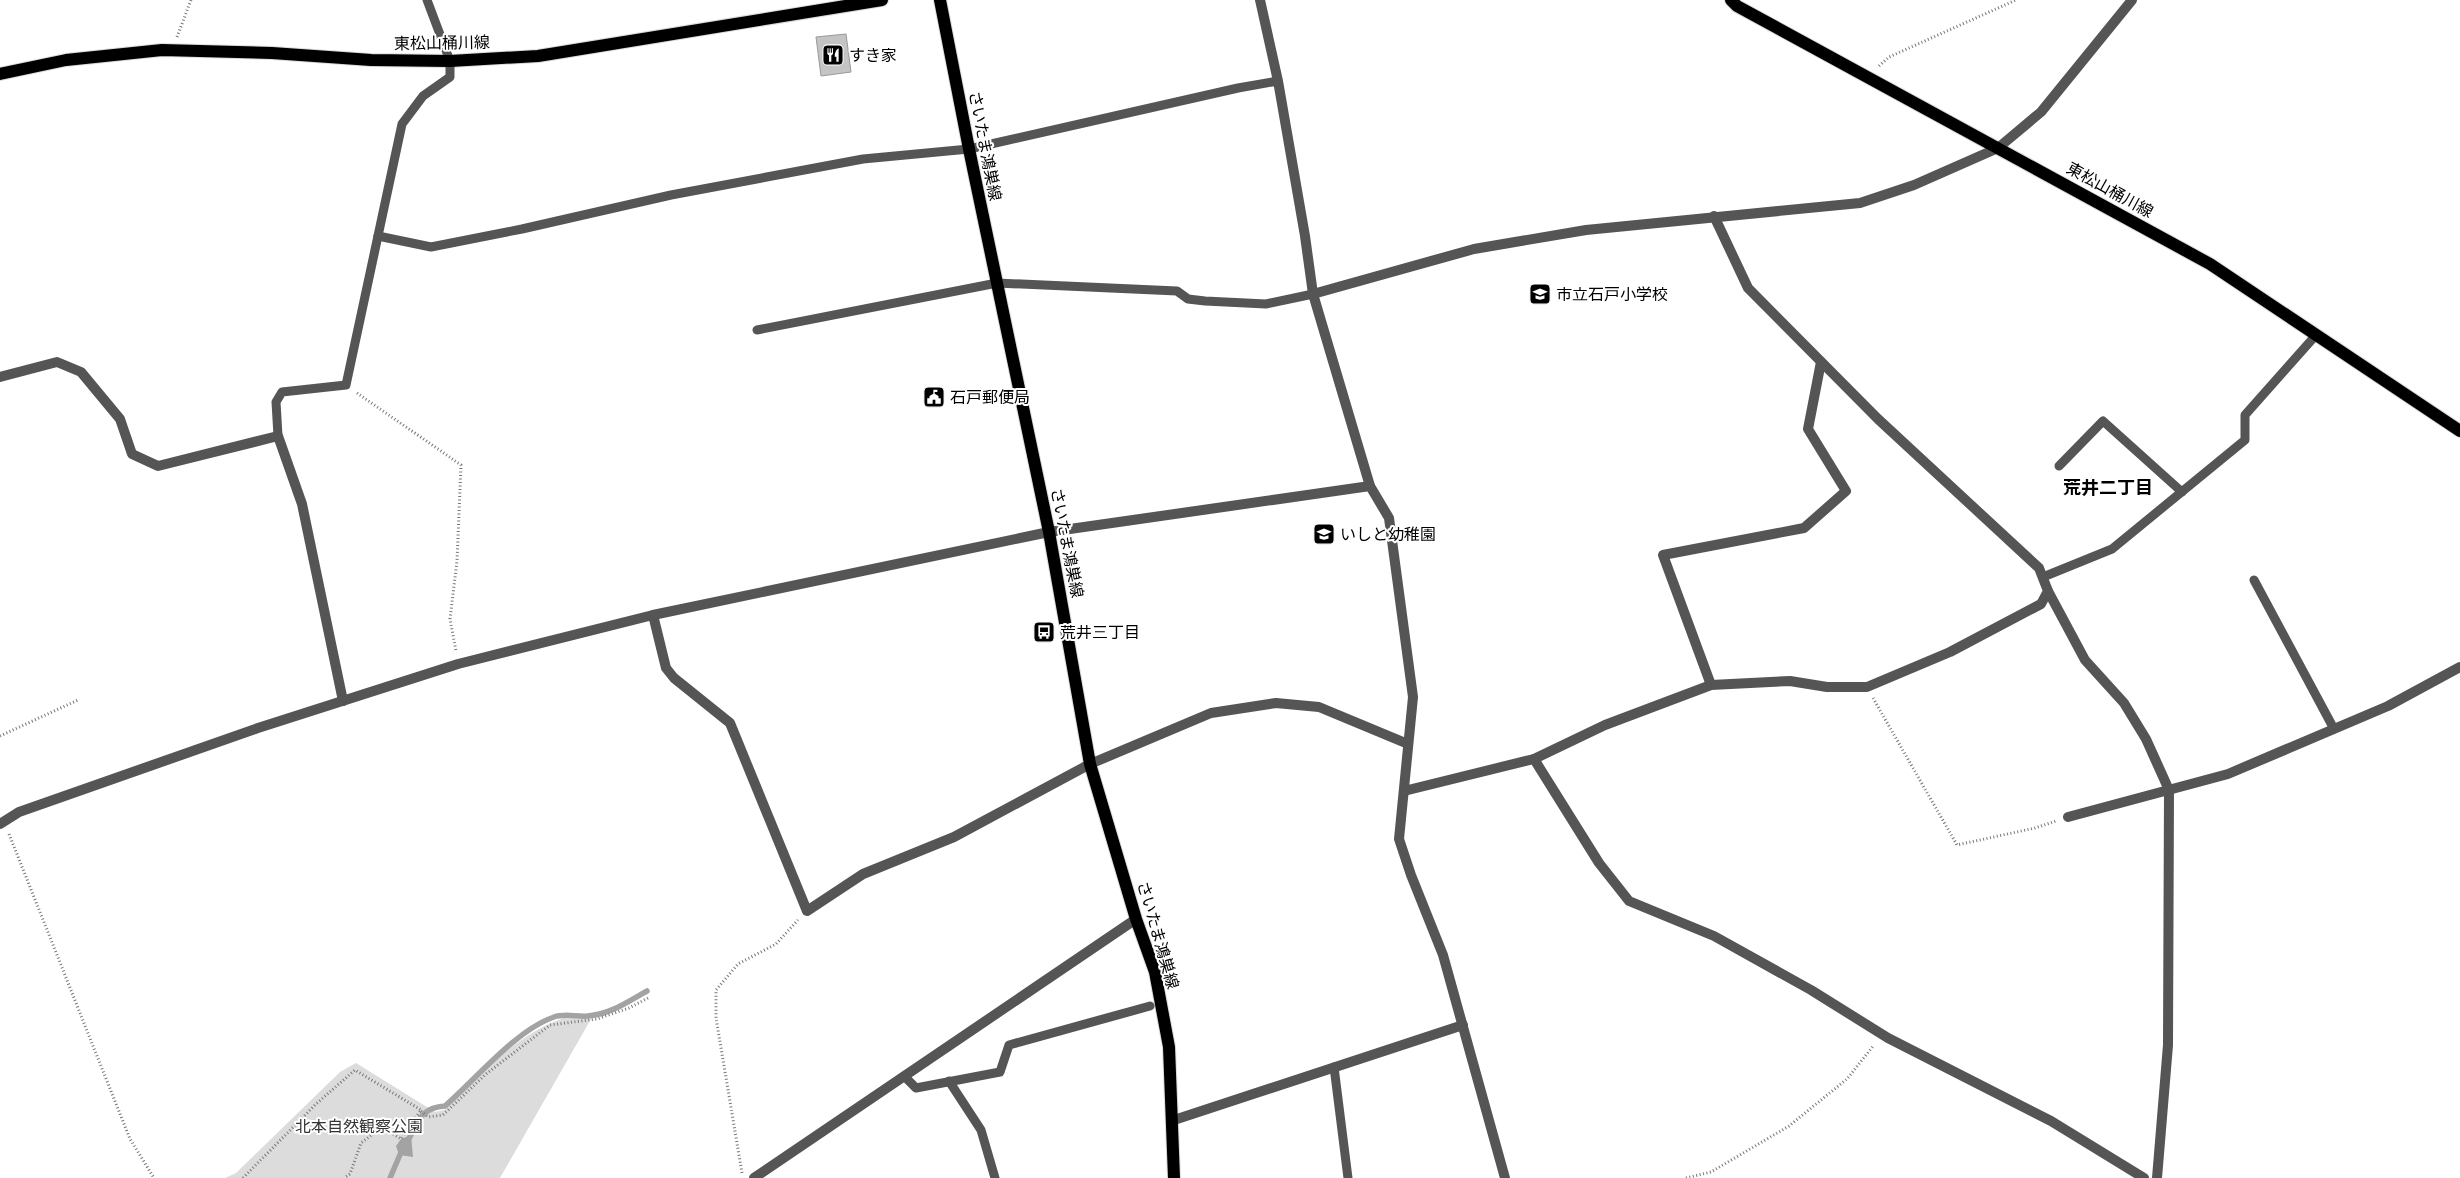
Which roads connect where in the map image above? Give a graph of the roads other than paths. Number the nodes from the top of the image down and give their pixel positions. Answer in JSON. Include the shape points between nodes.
{"nodes":[{"id":1,"x":427,"y":0,"type":"edge"},
{"id":2,"x":882,"y":0,"type":"edge"},
{"id":3,"x":940,"y":0,"type":"edge"},
{"id":4,"x":1260,"y":0,"type":"edge"},
{"id":5,"x":1731,"y":0,"type":"edge"},
{"id":6,"x":2132,"y":0,"type":"edge"},
{"id":7,"x":450,"y":61,"type":"junction"},
{"id":8,"x":0,"y":74,"type":"edge"},
{"id":9,"x":1278,"y":81,"type":"junction"},
{"id":10,"x":1998,"y":148,"type":"junction"},
{"id":11,"x":969,"y":149,"type":"junction"},
{"id":12,"x":1714,"y":216,"type":"junction"},
{"id":13,"x":378,"y":236,"type":"junction"},
{"id":14,"x":997,"y":284,"type":"junction"},
{"id":15,"x":1313,"y":294,"type":"junction"},
{"id":16,"x":757,"y":330,"type":"dead end"},
{"id":17,"x":2316,"y":335,"type":"junction"},
{"id":18,"x":1821,"y":362,"type":"junction"},
{"id":19,"x":0,"y":377,"type":"edge"},
{"id":20,"x":2460,"y":430,"type":"edge"},
{"id":21,"x":278,"y":436,"type":"junction"},
{"id":22,"x":2059,"y":466,"type":"dead end"},
{"id":23,"x":1370,"y":486,"type":"junction"},
{"id":24,"x":2182,"y":492,"type":"junction"},
{"id":25,"x":1049,"y":532,"type":"junction"},
{"id":26,"x":2042,"y":577,"type":"junction"},
{"id":27,"x":2254,"y":580,"type":"dead end"},
{"id":28,"x":2048,"y":591,"type":"junction"},
{"id":29,"x":653,"y":615,"type":"junction"},
{"id":30,"x":2460,"y":667,"type":"edge"},
{"id":31,"x":1711,"y":685,"type":"junction"},
{"id":32,"x":343,"y":701,"type":"junction"},
{"id":33,"x":2334,"y":729,"type":"junction"},
{"id":34,"x":1408,"y":744,"type":"junction"},
{"id":35,"x":1534,"y":759,"type":"junction"},
{"id":36,"x":1090,"y":764,"type":"junction"},
{"id":37,"x":1404,"y":790,"type":"junction"},
{"id":38,"x":2169,"y":790,"type":"junction"},
{"id":39,"x":2068,"y":817,"type":"road end"},
{"id":40,"x":2,"y":823,"type":"edge"},
{"id":41,"x":1136,"y":919,"type":"junction"},
{"id":42,"x":1150,"y":1006,"type":"dead end"},
{"id":43,"x":1463,"y":1025,"type":"junction"},
{"id":44,"x":1334,"y":1067,"type":"junction"},
{"id":45,"x":904,"y":1076,"type":"junction"},
{"id":46,"x":949,"y":1081,"type":"junction"},
{"id":47,"x":1171,"y":1121,"type":"junction"},
{"id":48,"x":754,"y":1178,"type":"edge"},
{"id":49,"x":995,"y":1178,"type":"edge"},
{"id":50,"x":1174,"y":1178,"type":"edge"},
{"id":51,"x":1348,"y":1178,"type":"edge"},
{"id":52,"x":1506,"y":1178,"type":"edge"},
{"id":53,"x":2144,"y":1178,"type":"edge"},
{"id":54,"x":2156,"y":1178,"type":"edge"}],
"edges":[{"from":1,"to":7,"type":"lane"},
{"from":2,"to":7,"type":"main road","name":"東松山桶川線","via":[[538,56]]},
{"from":3,"to":11,"type":"main road","name":"さいたま鴻巣線"},
{"from":4,"to":9,"type":"street"},
{"from":5,"to":10,"type":"main road","name":"東松山桶川線"},
{"from":6,"to":10,"type":"street","via":[[2041,112]]},
{"from":7,"to":8,"type":"main road","name":"東松山桶川線","via":[[177,50],[66,60]]},
{"from":7,"to":13,"type":"lane","via":[[450,78],[423,96],[402,124]]},
{"from":9,"to":11,"type":"lane"},
{"from":9,"to":15,"type":"street"},
{"from":10,"to":12,"type":"street","via":[[1914,185],[1860,203]]},
{"from":10,"to":17,"type":"main road","name":"東松山桶川線","via":[[2210,264]]},
{"from":11,"to":13,"type":"lane","via":[[863,159],[671,195],[431,247]]},
{"from":11,"to":14,"type":"main road","name":"さいたま鴻巣線"},
{"from":12,"to":15,"type":"street","via":[[1586,230],[1474,248]]},
{"from":12,"to":18,"type":"street","via":[[1748,288]]},
{"from":13,"to":21,"type":"lane","via":[[346,385],[282,392],[276,402]]},
{"from":14,"to":15,"type":"lane","via":[[1177,291],[1188,299],[1266,304]]},
{"from":14,"to":16,"type":"lane"},
{"from":14,"to":25,"type":"main road","name":"さいたま鴻巣線"},
{"from":15,"to":23,"type":"street"},
{"from":17,"to":20,"type":"main road","name":"東松山桶川線"},
{"from":17,"to":24,"type":"lane","via":[[2245,415],[2245,440]]},
{"from":18,"to":26,"type":"street","via":[[2039,568]]},
{"from":18,"to":31,"type":"street","via":[[1808,429],[1846,491],[1804,528],[1663,555]]},
{"from":19,"to":21,"type":"street","via":[[57,362],[81,372],[120,419],[132,454],[158,466]]},
{"from":21,"to":32,"type":"street","via":[[302,504]]},
{"from":22,"to":24,"type":"lane","via":[[2103,421]]},
{"from":23,"to":25,"type":"street"},
{"from":23,"to":34,"type":"street","via":[[1389,518],[1412,697]]},
{"from":24,"to":26,"type":"lane","via":[[2112,549]]},
{"from":25,"to":29,"type":"street"},
{"from":25,"to":36,"type":"main road","name":"さいたま鴻巣線"},
{"from":26,"to":28,"type":"street"},
{"from":27,"to":33,"type":"lane"},
{"from":28,"to":31,"type":"street","via":[[2041,604],[1950,652],[1867,687],[1826,687],[1790,681]]},
{"from":28,"to":38,"type":"street","via":[[2085,660],[2124,703],[2146,739]]},
{"from":29,"to":32,"type":"street","via":[[458,664]]},
{"from":29,"to":36,"type":"street","via":[[666,668],[730,723],[807,911],[863,874],[954,837]]},
{"from":30,"to":33,"type":"street","via":[[2388,706]]},
{"from":31,"to":35,"type":"street","via":[[1605,725]]},
{"from":32,"to":40,"type":"street","via":[[19,812]]},
{"from":33,"to":38,"type":"street","via":[[2228,774]]},
{"from":34,"to":36,"type":"street","via":[[1319,707],[1276,703],[1211,713]]},
{"from":34,"to":37,"type":"street"},
{"from":35,"to":37,"type":"street"},
{"from":35,"to":53,"type":"street","via":[[1599,863],[1629,901],[1714,936],[1882,1034],[2051,1121]]},
{"from":36,"to":41,"type":"main road","name":"さいたま鴻巣線"},
{"from":37,"to":43,"type":"street","via":[[1399,839],[1443,955]]},
{"from":38,"to":39,"type":"street"},
{"from":38,"to":54,"type":"street","via":[[2168,1045]]},
{"from":41,"to":45,"type":"street"},
{"from":41,"to":47,"type":"main road","name":"さいたま鴻巣線","via":[[1155,972],[1169,1047]]},
{"from":42,"to":46,"type":"lane","via":[[1009,1045],[1000,1072]]},
{"from":43,"to":44,"type":"street"},
{"from":43,"to":52,"type":"street"},
{"from":44,"to":47,"type":"street"},
{"from":44,"to":51,"type":"lane"},
{"from":45,"to":46,"type":"lane","via":[[916,1088]]},
{"from":45,"to":48,"type":"street"},
{"from":46,"to":49,"type":"lane","via":[[981,1130]]},
{"from":47,"to":50,"type":"main road","name":"さいたま鴻巣線"}]}
